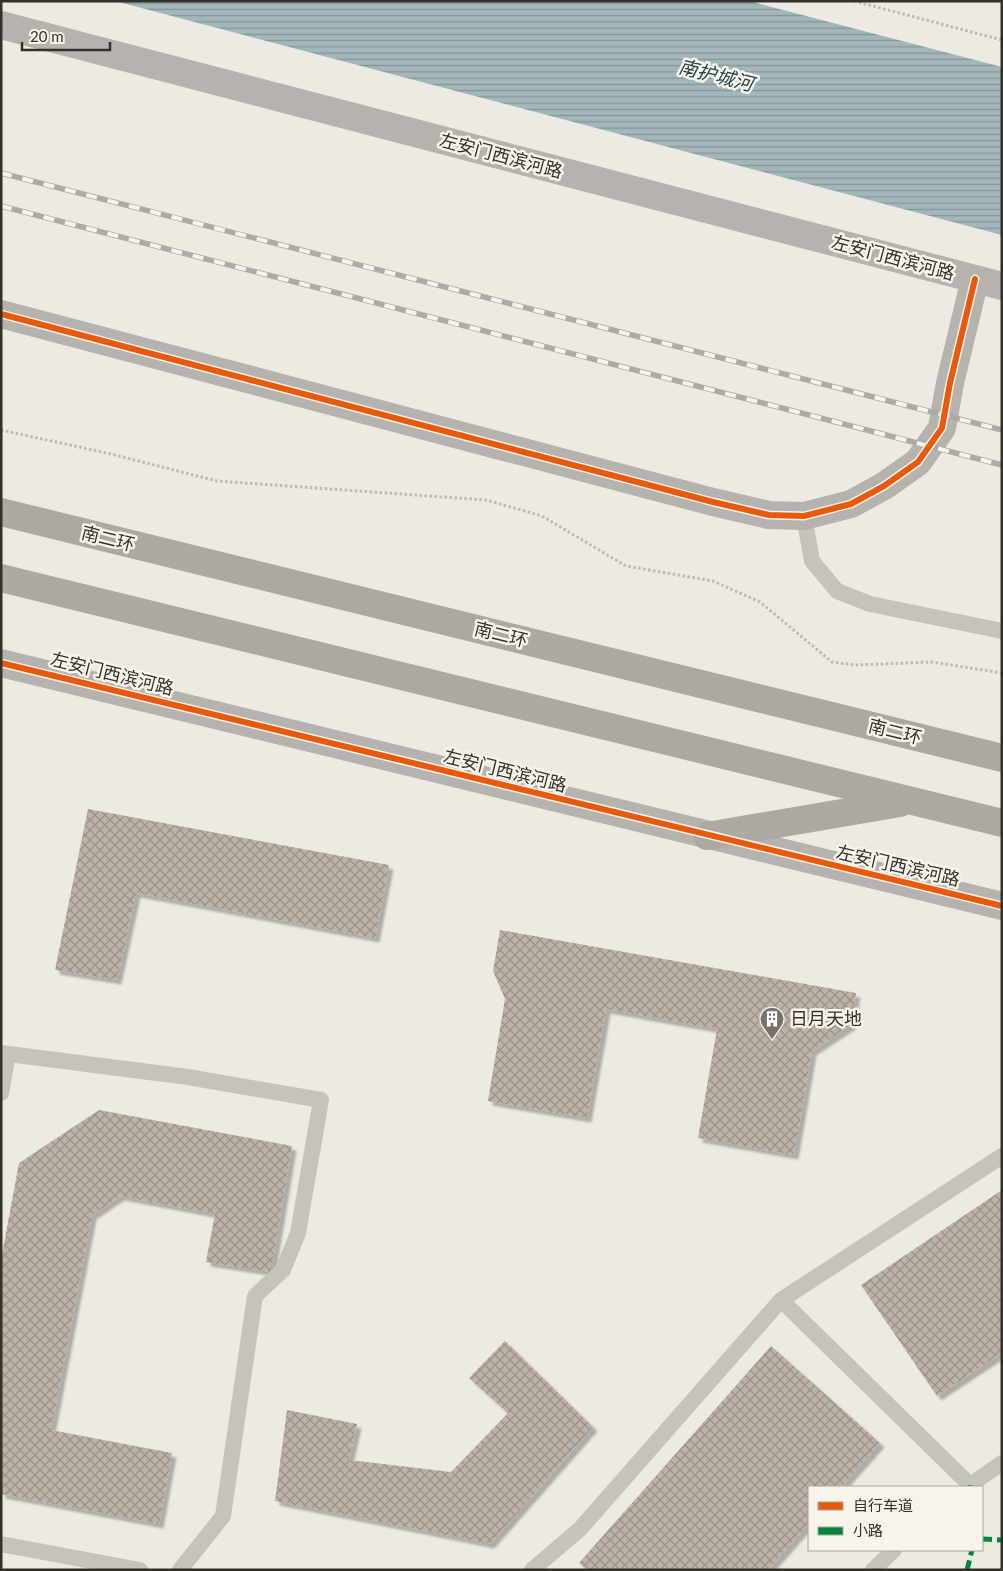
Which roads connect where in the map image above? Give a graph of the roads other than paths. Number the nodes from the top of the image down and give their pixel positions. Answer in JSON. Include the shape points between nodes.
{"nodes":[{"id":1,"x":1,"y":25,"type":"edge"},
{"id":2,"x":975,"y":279,"type":"junction"},
{"id":3,"x":1002,"y":286,"type":"edge"},
{"id":4,"x":1,"y":314,"type":"edge"},
{"id":5,"x":1,"y":512,"type":"edge"},
{"id":6,"x":804,"y":516,"type":"junction"},
{"id":7,"x":1,"y":578,"type":"edge"},
{"id":8,"x":1002,"y":631,"type":"edge"},
{"id":9,"x":1,"y":663,"type":"edge"},
{"id":10,"x":1002,"y":758,"type":"edge"},
{"id":11,"x":910,"y":801,"type":"junction"},
{"id":12,"x":1002,"y":823,"type":"edge"},
{"id":13,"x":707,"y":836,"type":"junction"},
{"id":14,"x":1002,"y":906,"type":"edge"},
{"id":15,"x":5,"y":1053,"type":"edge"},
{"id":16,"x":1,"y":1093,"type":"edge"},
{"id":17,"x":1002,"y":1156,"type":"edge"},
{"id":18,"x":781,"y":1300,"type":"junction"},
{"id":19,"x":1002,"y":1463,"type":"edge"},
{"id":20,"x":968,"y":1486,"type":"edge"},
{"id":21,"x":1,"y":1544,"type":"edge"},
{"id":22,"x":893,"y":1551,"type":"edge"},
{"id":23,"x":140,"y":1570,"type":"edge"},
{"id":24,"x":180,"y":1570,"type":"edge"},
{"id":25,"x":532,"y":1570,"type":"edge"},
{"id":26,"x":873,"y":1570,"type":"edge"}],
"edges":[{"from":1,"to":2,"type":"street","name":"左安门西滨河路"},
{"from":2,"to":3,"type":"street","name":"左安门西滨河路"},
{"from":2,"to":6,"type":"street","via":[[942,428],[918,462],[851,504]]},
{"from":4,"to":6,"type":"street","via":[[713,502],[769,516]]},
{"from":5,"to":10,"type":"highway","name":"南二环"},
{"from":6,"to":8,"type":"lane","via":[[812,560],[836,591],[870,604]]},
{"from":7,"to":11,"type":"highway"},
{"from":9,"to":13,"type":"street","name":"左安门西滨河路"},
{"from":11,"to":12,"type":"highway"},
{"from":11,"to":13,"type":"highway"},
{"from":13,"to":14,"type":"street","name":"左安门西滨河路"},
{"from":15,"to":16,"type":"lane"},
{"from":15,"to":24,"type":"lane","via":[[188,1077],[322,1100],[298,1234],[283,1270],[255,1296],[223,1516]]},
{"from":17,"to":18,"type":"lane"},
{"from":18,"to":20,"type":"lane"},
{"from":18,"to":25,"type":"lane","via":[[580,1529]]},
{"from":19,"to":20,"type":"lane"},
{"from":21,"to":23,"type":"lane"},
{"from":22,"to":26,"type":"lane"}]}
